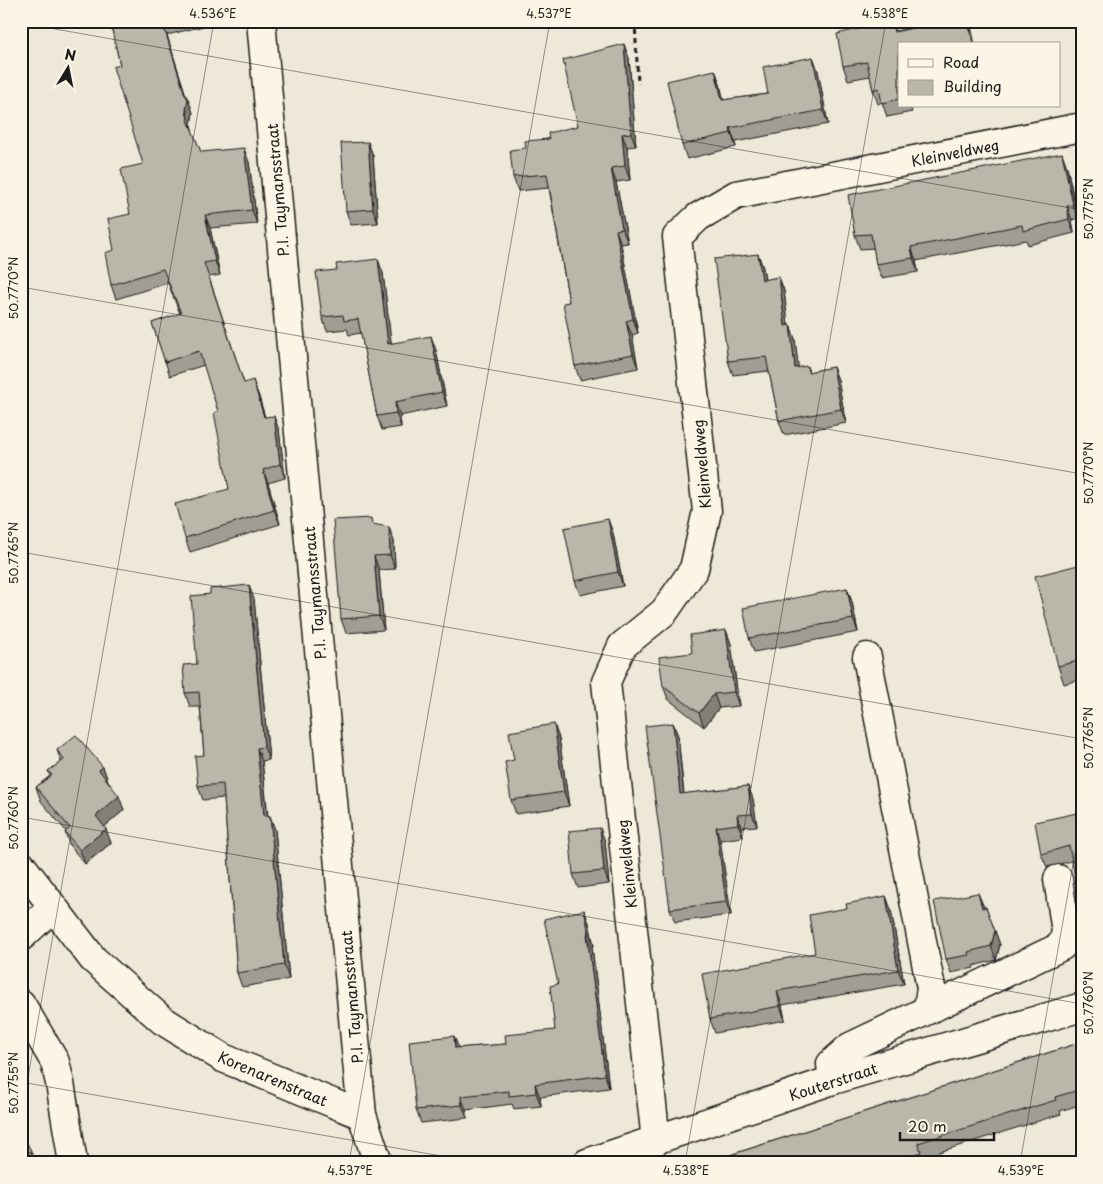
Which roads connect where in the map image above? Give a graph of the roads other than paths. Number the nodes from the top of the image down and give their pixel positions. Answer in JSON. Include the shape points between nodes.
{"nodes":[{"id":1,"x":261,"y":21,"type":"edge"},
{"id":2,"x":1082,"y":127,"type":"edge"},
{"id":3,"x":867,"y":657,"type":"dead end"},
{"id":4,"x":21,"y":865,"type":"edge"},
{"id":5,"x":1058,"y":879,"type":"dead end"},
{"id":6,"x":52,"y":908,"type":"junction"},
{"id":7,"x":21,"y":937,"type":"edge"},
{"id":8,"x":21,"y":1004,"type":"edge"},
{"id":9,"x":1082,"y":1007,"type":"edge"},
{"id":10,"x":928,"y":1008,"type":"junction"},
{"id":11,"x":833,"y":1080,"type":"junction"},
{"id":12,"x":362,"y":1115,"type":"junction"},
{"id":13,"x":656,"y":1141,"type":"junction"},
{"id":14,"x":73,"y":1163,"type":"edge"},
{"id":15,"x":378,"y":1163,"type":"edge"},
{"id":16,"x":587,"y":1163,"type":"edge"}],
"edges":[{"from":1,"to":12,"type":"street","name":"P.I. Taymansstraat"},
{"from":2,"to":13,"type":"street","name":"Kleinveldweg","via":[[736,195],[698,217],[677,237],[706,511],[694,569],[664,612],[622,646],[606,682]]},
{"from":3,"to":10,"type":"street","via":[[931,988]]},
{"from":4,"to":6,"type":"street","name":"Korenarenstraat"},
{"from":5,"to":10,"type":"street","via":[[1066,932],[1062,946]]},
{"from":6,"to":7,"type":"street"},
{"from":6,"to":12,"type":"street","name":"Korenarenstraat","via":[[93,959],[162,1020],[222,1058]]},
{"from":8,"to":14,"type":"street","via":[[55,1062]]},
{"from":9,"to":11,"type":"street","name":"Kouterstraat"},
{"from":10,"to":11,"type":"street","via":[[850,1047],[831,1064]]},
{"from":11,"to":13,"type":"street","name":"Kouterstraat"},
{"from":12,"to":15,"type":"street","name":"P.I. Taymansstraat"},
{"from":13,"to":16,"type":"street","name":"Kouterstraat"}]}
